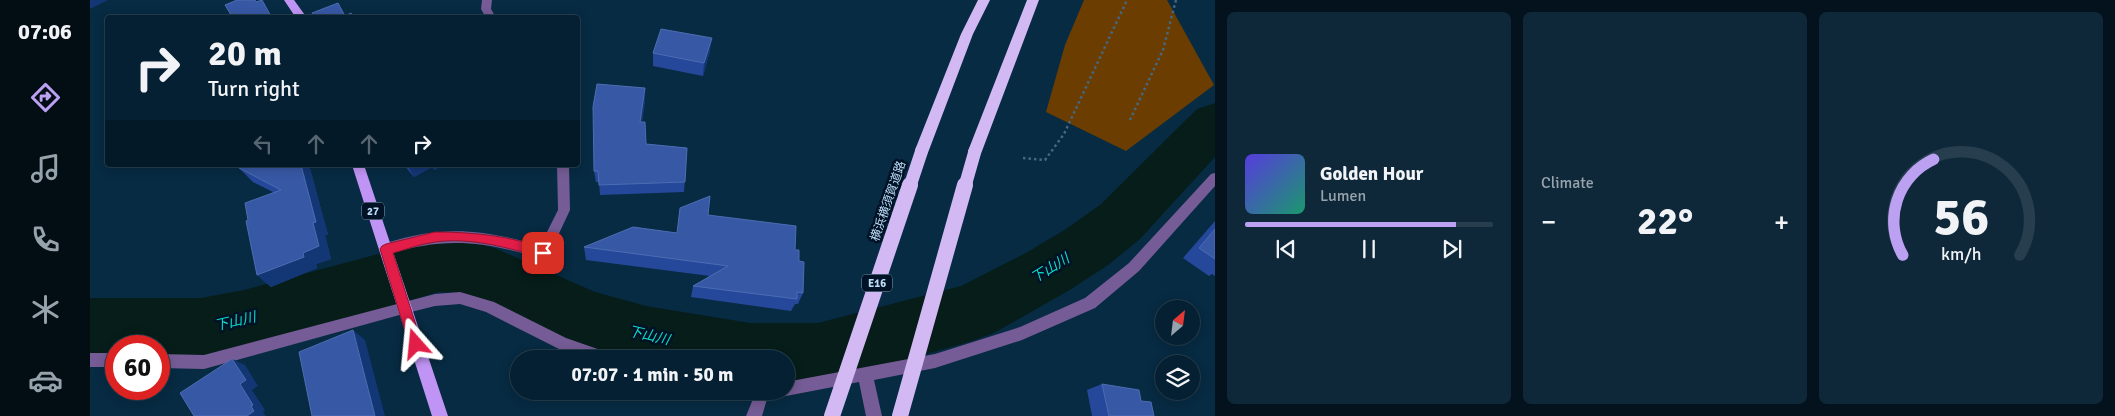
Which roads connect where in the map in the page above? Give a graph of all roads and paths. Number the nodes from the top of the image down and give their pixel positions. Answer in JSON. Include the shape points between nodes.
{"nodes":[{"id":1,"x":289,"y":0,"type":"edge"},
{"id":2,"x":487,"y":0,"type":"edge"},
{"id":3,"x":984,"y":0,"type":"edge"},
{"id":4,"x":1033,"y":0,"type":"edge"},
{"id":5,"x":1126,"y":0,"type":"edge"},
{"id":6,"x":1176,"y":0,"type":"edge"},
{"id":7,"x":300,"y":15,"type":"edge"},
{"id":8,"x":489,"y":15,"type":"edge"},
{"id":9,"x":1130,"y":120,"type":"dead end"},
{"id":10,"x":1023,"y":158,"type":"dead end"},
{"id":11,"x":359,"y":167,"type":"edge"},
{"id":12,"x":563,"y":167,"type":"edge"},
{"id":13,"x":1215,"y":178,"type":"edge"},
{"id":14,"x":387,"y":253,"type":"junction"},
{"id":15,"x":404,"y":308,"type":"junction"},
{"id":16,"x":581,"y":350,"type":"edge"},
{"id":17,"x":90,"y":360,"type":"edge"},
{"id":18,"x":105,"y":360,"type":"edge"},
{"id":19,"x":170,"y":361,"type":"edge"},
{"id":20,"x":865,"y":374,"type":"junction"},
{"id":21,"x":795,"y":387,"type":"edge"},
{"id":22,"x":759,"y":400,"type":"edge"},
{"id":23,"x":440,"y":416,"type":"edge"},
{"id":24,"x":754,"y":416,"type":"edge"},
{"id":25,"x":832,"y":416,"type":"edge"},
{"id":26,"x":874,"y":416,"type":"edge"},
{"id":27,"x":900,"y":416,"type":"edge"}],
"edges":[{"from":1,"to":7,"type":"main road"},
{"from":2,"to":8,"type":"street"},
{"from":3,"to":25,"type":"highway","name":"横浜横須賀道路","number":"E16","bridge":true,"via":[[967,34],[922,150]]},
{"from":4,"to":27,"type":"highway","bridge":true,"via":[[975,151]]},
{"from":5,"to":10,"type":"path","via":[[1064,134],[1045,160]]},
{"from":6,"to":9,"type":"path","via":[[1163,50]]},
{"from":11,"to":14,"type":"main road","number":"27"},
{"from":12,"to":14,"type":"street","via":[[564,210],[543,253],[504,241],[435,237]]},
{"from":13,"to":20,"type":"street","via":[[1134,267],[1090,303],[1022,333],[944,358]]},
{"from":14,"to":15,"type":"main road","number":"27"},
{"from":15,"to":16,"type":"street","via":[[460,298],[489,306]]},
{"from":15,"to":19,"type":"street","via":[[204,362]]},
{"from":15,"to":23,"type":"main road","number":"27"},
{"from":17,"to":18,"type":"street"},
{"from":20,"to":21,"type":"street"},
{"from":20,"to":26,"type":"street"},
{"from":22,"to":24,"type":"street"}]}
